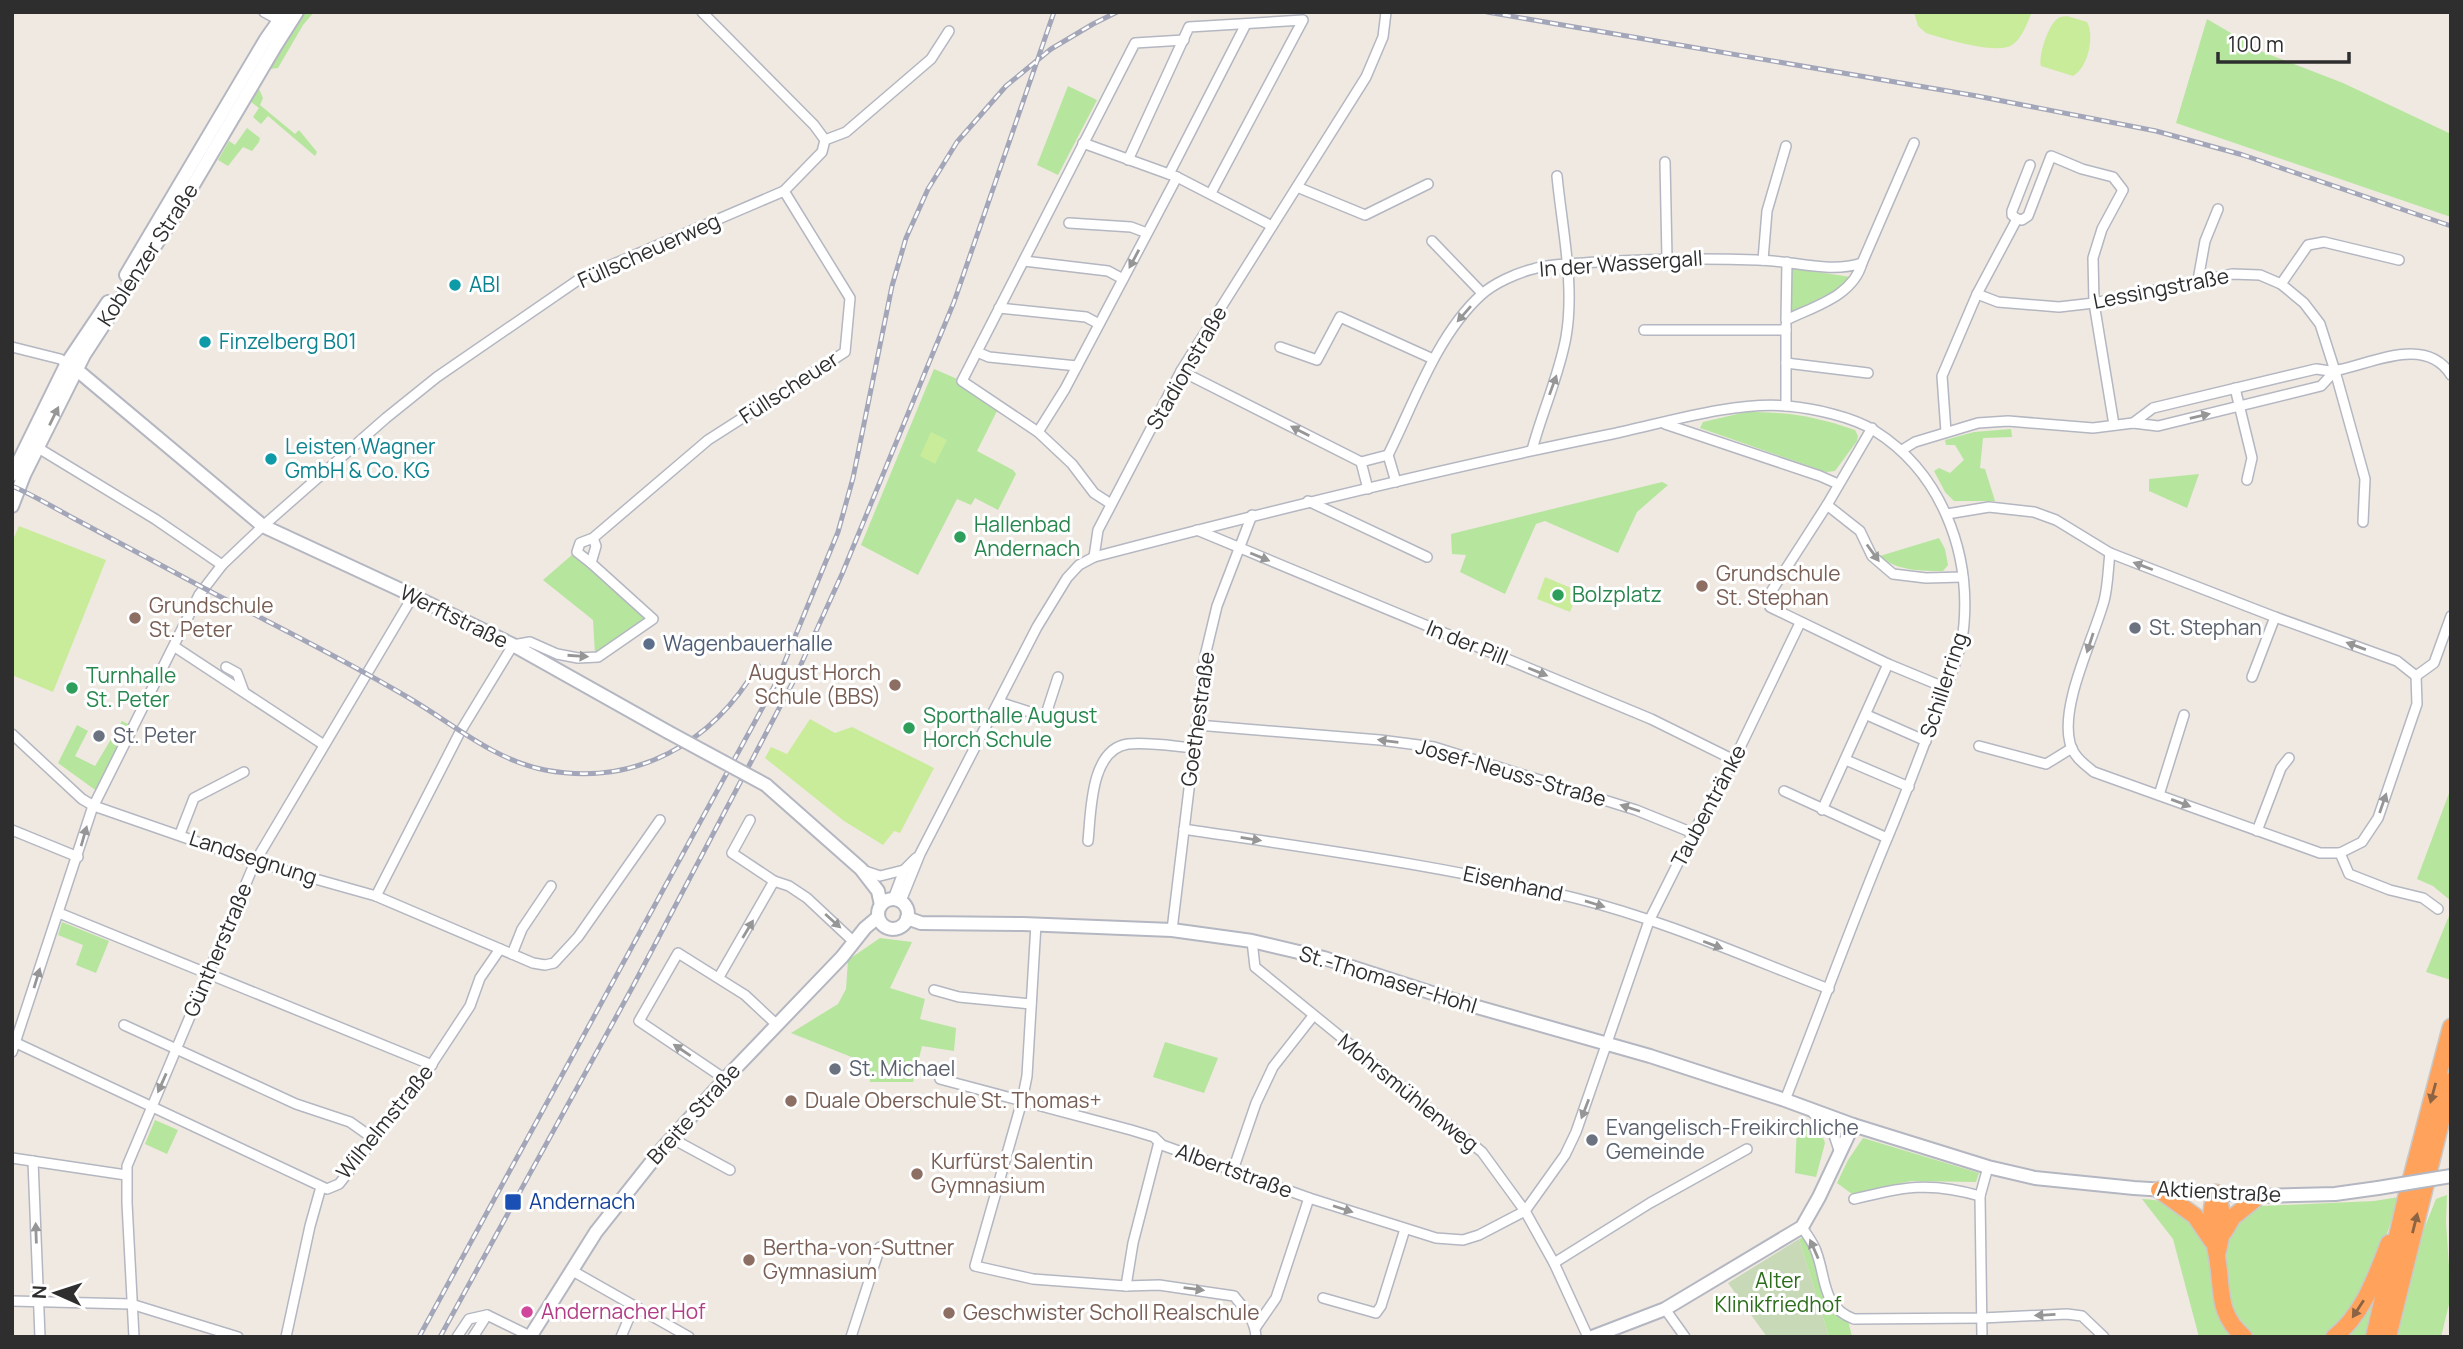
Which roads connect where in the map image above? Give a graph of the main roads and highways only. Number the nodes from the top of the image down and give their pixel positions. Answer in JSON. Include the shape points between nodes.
{"nodes":[{"id":1,"x":2451,"y":1027,"type":"edge"},
{"id":2,"x":2451,"y":1081,"type":"edge"},
{"id":3,"x":2451,"y":1122,"type":"edge"},
{"id":4,"x":2428,"y":1171,"type":"junction"},
{"id":5,"x":2159,"y":1190,"type":"road end"},
{"id":6,"x":2216,"y":1193,"type":"road end"},
{"id":7,"x":2259,"y":1196,"type":"road end"},
{"id":8,"x":2405,"y":1202,"type":"junction"},
{"id":9,"x":2217,"y":1244,"type":"junction"},
{"id":10,"x":2244,"y":1337,"type":"edge"},
{"id":11,"x":2334,"y":1337,"type":"edge"},
{"id":12,"x":2374,"y":1337,"type":"edge"},
{"id":13,"x":2388,"y":1337,"type":"edge"}],
"edges":[{"from":1,"to":8,"type":"highway","one_way":true},
{"from":2,"to":4,"type":"highway"},
{"from":3,"to":4,"type":"highway"},
{"from":13,"to":4,"type":"highway","one_way":true},
{"from":5,"to":9,"type":"highway","via":[[2195,1216]]},
{"from":6,"to":9,"type":"highway","via":[[2211,1213]]},
{"from":7,"to":9,"type":"highway","via":[[2233,1217]]},
{"from":8,"to":11,"type":"highway","one_way":true,"via":[[2364,1300]]},
{"from":8,"to":12,"type":"highway"},
{"from":9,"to":10,"type":"highway","via":[[2222,1303],[2232,1325]]}]}
